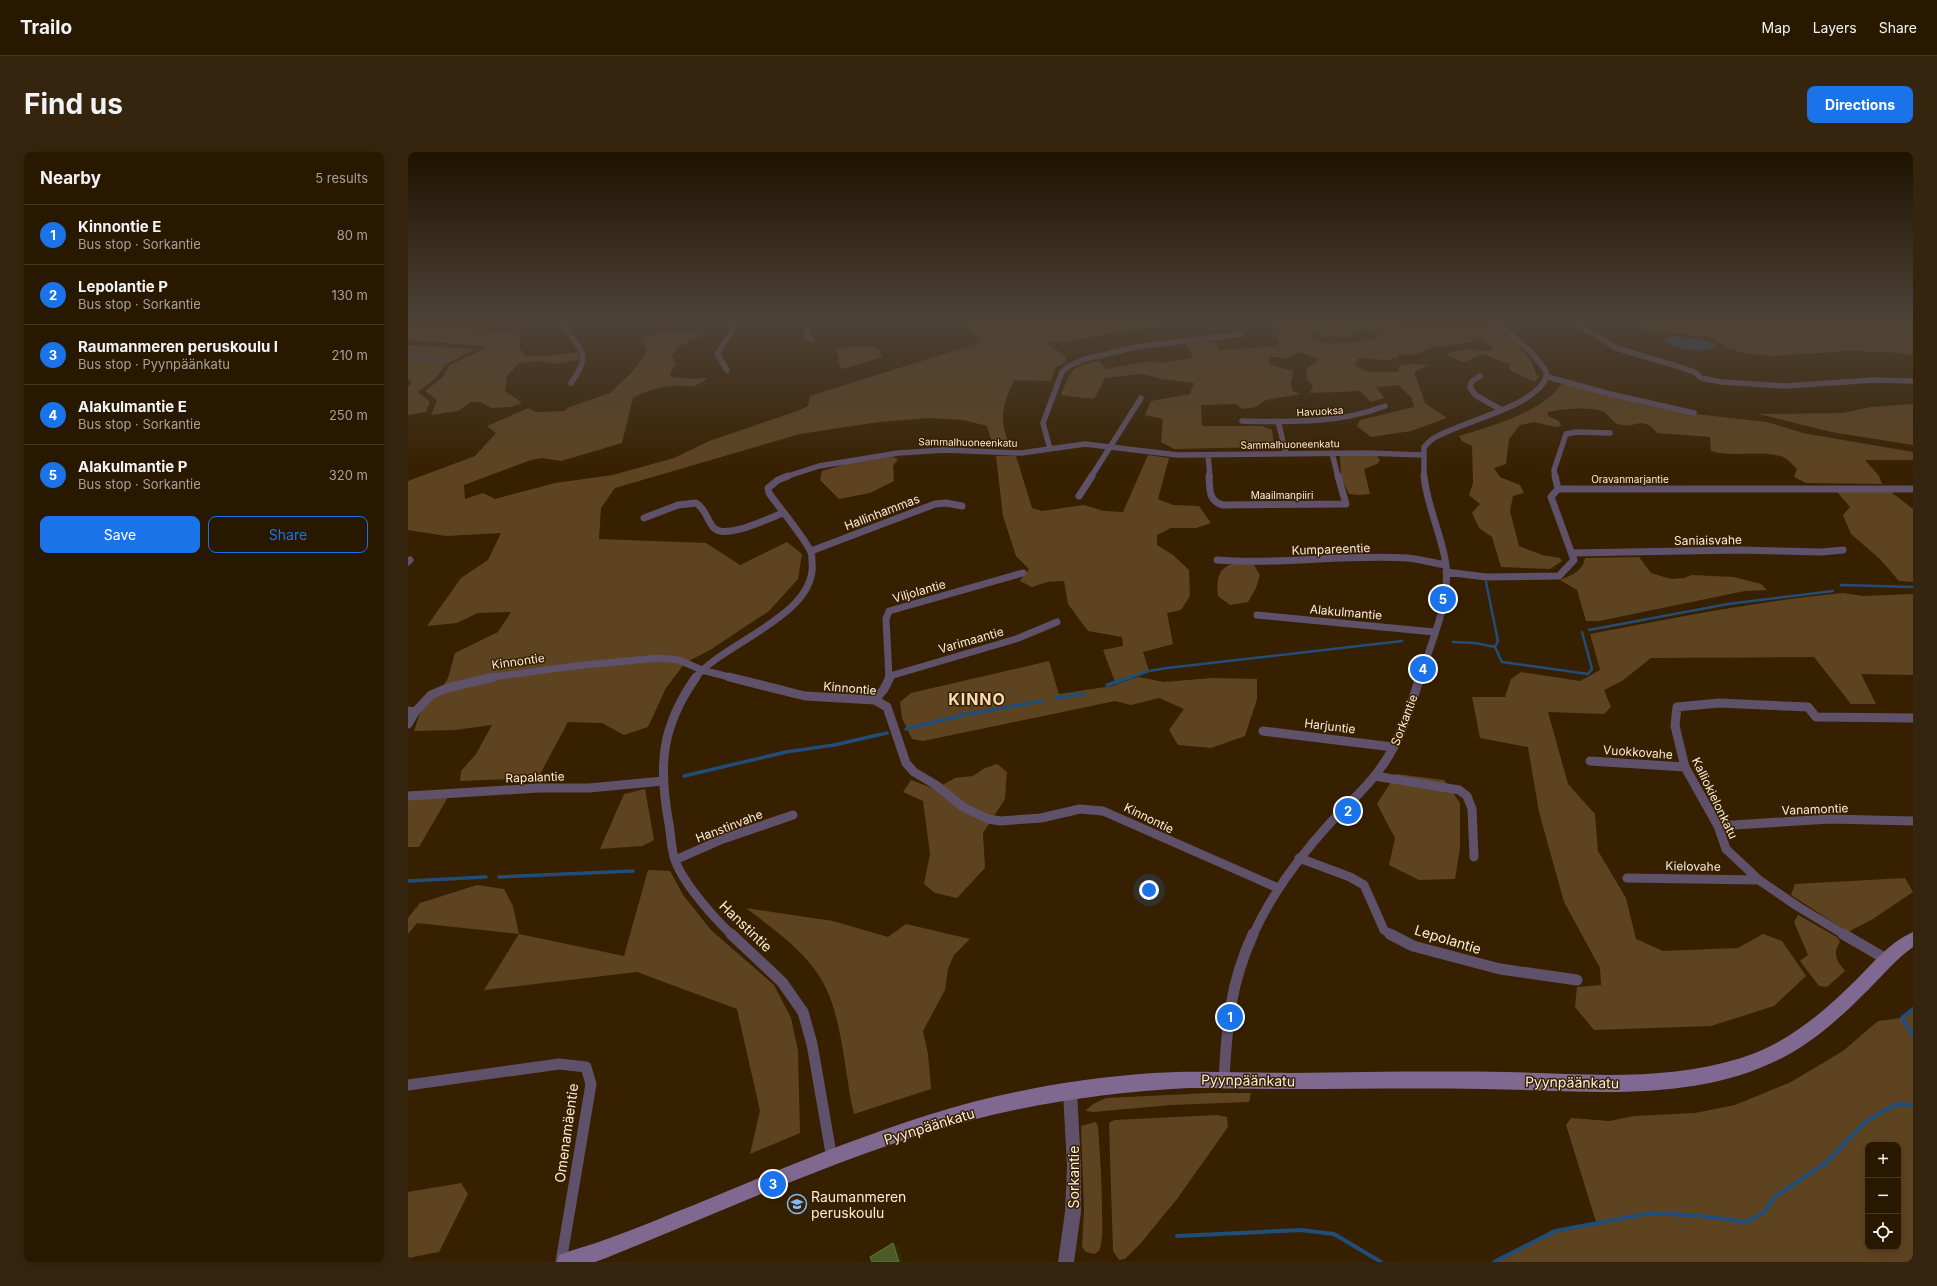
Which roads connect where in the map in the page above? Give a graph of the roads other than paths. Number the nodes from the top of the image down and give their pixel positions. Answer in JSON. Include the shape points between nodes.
{"nodes":[{"id":1,"x":580,"y":370,"type":"edge"},
{"id":2,"x":1065,"y":370,"type":"edge"},
{"id":3,"x":1544,"y":370,"type":"edge"},
{"id":4,"x":1676,"y":370,"type":"edge"},
{"id":5,"x":1480,"y":376,"type":"dead end"},
{"id":6,"x":1548,"y":377,"type":"junction"},
{"id":7,"x":1913,"y":381,"type":"edge"},
{"id":8,"x":571,"y":383,"type":"dead end"},
{"id":9,"x":1141,"y":398,"type":"dead end"},
{"id":10,"x":1385,"y":406,"type":"dead end"},
{"id":11,"x":1502,"y":410,"type":"junction"},
{"id":12,"x":1694,"y":413,"type":"dead end"},
{"id":13,"x":1242,"y":421,"type":"dead end"},
{"id":14,"x":1278,"y":421,"type":"junction"},
{"id":15,"x":1610,"y":433,"type":"dead end"},
{"id":16,"x":1109,"y":447,"type":"junction"},
{"id":17,"x":1050,"y":449,"type":"junction"},
{"id":18,"x":1332,"y":453,"type":"junction"},
{"id":19,"x":1286,"y":454,"type":"junction"},
{"id":20,"x":1208,"y":455,"type":"junction"},
{"id":21,"x":1423,"y":455,"type":"junction"},
{"id":22,"x":1558,"y":489,"type":"junction"},
{"id":23,"x":1913,"y":489,"type":"edge"},
{"id":24,"x":1079,"y":496,"type":"dead end"},
{"id":25,"x":962,"y":506,"type":"dead end"},
{"id":26,"x":783,"y":513,"type":"junction"},
{"id":27,"x":644,"y":518,"type":"dead end"},
{"id":28,"x":1843,"y":550,"type":"dead end"},
{"id":29,"x":811,"y":551,"type":"junction"},
{"id":30,"x":1572,"y":553,"type":"junction"},
{"id":31,"x":1218,"y":560,"type":"dead end"},
{"id":32,"x":1446,"y":568,"type":"junction"},
{"id":33,"x":1023,"y":573,"type":"dead end"},
{"id":34,"x":1257,"y":615,"type":"dead end"},
{"id":35,"x":1057,"y":622,"type":"dead end"},
{"id":36,"x":1434,"y":632,"type":"junction"},
{"id":37,"x":702,"y":670,"type":"junction"},
{"id":38,"x":890,"y":676,"type":"junction"},
{"id":39,"x":875,"y":700,"type":"junction"},
{"id":40,"x":411,"y":712,"type":"edge"},
{"id":41,"x":1913,"y":718,"type":"edge"},
{"id":42,"x":408,"y":724,"type":"edge"},
{"id":43,"x":1263,"y":731,"type":"dead end"},
{"id":44,"x":1393,"y":747,"type":"junction"},
{"id":45,"x":1590,"y":761,"type":"dead end"},
{"id":46,"x":1685,"y":767,"type":"junction"},
{"id":47,"x":1375,"y":776,"type":"junction"},
{"id":48,"x":663,"y":781,"type":"junction"},
{"id":49,"x":408,"y":796,"type":"edge"},
{"id":50,"x":793,"y":815,"type":"dead end"},
{"id":51,"x":1913,"y":821,"type":"edge"},
{"id":52,"x":1718,"y":826,"type":"junction"},
{"id":53,"x":1474,"y":857,"type":"dead end"},
{"id":54,"x":1299,"y":858,"type":"junction"},
{"id":55,"x":675,"y":860,"type":"junction"},
{"id":56,"x":1627,"y":878,"type":"dead end"},
{"id":57,"x":1758,"y":880,"type":"junction"},
{"id":58,"x":1278,"y":888,"type":"junction"},
{"id":59,"x":1913,"y":939,"type":"edge"},
{"id":60,"x":1886,"y":959,"type":"junction"},
{"id":61,"x":1577,"y":980,"type":"dead end"},
{"id":62,"x":1224,"y":1079,"type":"junction"},
{"id":63,"x":408,"y":1085,"type":"edge"},
{"id":64,"x":1070,"y":1092,"type":"junction"},
{"id":65,"x":832,"y":1159,"type":"junction"},
{"id":66,"x":561,"y":1262,"type":"edge"},
{"id":67,"x":566,"y":1262,"type":"edge"},
{"id":68,"x":1066,"y":1262,"type":"edge"}],
"edges":[{"from":1,"to":8,"type":"street"},
{"from":2,"to":17,"type":"street","via":[[1044,423]]},
{"from":3,"to":6,"type":"street"},
{"from":4,"to":7,"type":"street","via":[[1722,382],[1785,386],[1874,380]]},
{"from":5,"to":11,"type":"street","via":[[1472,381],[1470,387],[1475,395]]},
{"from":6,"to":11,"type":"street","via":[[1531,395]]},
{"from":6,"to":12,"type":"street"},
{"from":9,"to":16,"type":"street"},
{"from":10,"to":14,"type":"street","name":"Havuoksa","via":[[1344,420]]},
{"from":11,"to":21,"type":"street","via":[[1438,436],[1424,447]]},
{"from":13,"to":14,"type":"street","name":"Havuoksa"},
{"from":14,"to":19,"type":"street"},
{"from":15,"to":22,"type":"street","via":[[1566,434],[1554,470]]},
{"from":16,"to":17,"type":"street","name":"Sammalhuoneenkatu","via":[[1092,444]]},
{"from":16,"to":20,"type":"street","name":"Sammalhuoneenkatu","via":[[1159,454]]},
{"from":16,"to":24,"type":"street"},
{"from":17,"to":26,"type":"street","name":"Sammalhuoneenkatu","via":[[1014,453],[915,451],[826,464],[784,476],[771,483],[769,493]]},
{"from":18,"to":19,"type":"street","name":"Sammalhuoneenkatu"},
{"from":18,"to":20,"type":"street","name":"Maailmanpiiri","via":[[1346,504],[1216,503],[1211,497]]},
{"from":18,"to":21,"type":"street","name":"Sammalhuoneenkatu"},
{"from":19,"to":20,"type":"street","name":"Sammalhuoneenkatu"},
{"from":21,"to":32,"type":"street","name":"Sorkantie","via":[[1430,511]]},
{"from":22,"to":23,"type":"street","name":"Oravanmarjantie"},
{"from":22,"to":30,"type":"street","via":[[1551,497]]},
{"from":25,"to":29,"type":"street","name":"Hallinhammas","via":[[934,504]]},
{"from":26,"to":27,"type":"street","via":[[726,531],[719,531],[712,526],[696,502],[685,503]]},
{"from":26,"to":29,"type":"street","name":"Sammalhuoneenkatu"},
{"from":28,"to":30,"type":"street","name":"Saniaisvahe"},
{"from":29,"to":37,"type":"street","name":"Sammalhuoneenkatu","via":[[815,561],[814,570],[806,589],[794,604],[781,616]]},
{"from":30,"to":32,"type":"street","via":[[1574,560],[1559,576],[1534,578],[1456,574]]},
{"from":31,"to":32,"type":"street","name":"Kumpareentie","via":[[1273,562],[1408,558]]},
{"from":32,"to":36,"type":"street","name":"Sorkantie","via":[[1443,603]]},
{"from":33,"to":38,"type":"street","name":"Viljolantie","via":[[889,611],[886,619]]},
{"from":34,"to":36,"type":"street","name":"Alakulmantie"},
{"from":35,"to":38,"type":"street","name":"Varimaantie","via":[[1016,639]]},
{"from":36,"to":44,"type":"street","name":"Sorkantie","via":[[1409,709]]},
{"from":37,"to":39,"type":"street","name":"Kinnontie","via":[[805,696]]},
{"from":37,"to":40,"type":"street","name":"Kinnontie","via":[[679,660],[658,658],[484,678],[431,695]]},
{"from":37,"to":48,"type":"street","name":"Hanstintie","via":[[689,688],[670,728],[663,756]]},
{"from":38,"to":39,"type":"street"},
{"from":39,"to":58,"type":"street","name":"Kinnontie","via":[[887,707],[906,763],[914,772],[936,785],[963,807],[988,819],[1024,820],[1080,809],[1103,811]]},
{"from":40,"to":42,"type":"street"},
{"from":41,"to":46,"type":"street","name":"Kalliokielonkatu","via":[[1816,716],[1808,707],[1719,703],[1677,707],[1675,726]]},
{"from":43,"to":44,"type":"street","name":"Harjuntie"},
{"from":44,"to":47,"type":"street","name":"Sorkantie"},
{"from":45,"to":46,"type":"street","name":"Vuokkovahe"},
{"from":46,"to":52,"type":"street","name":"Kalliokielonkatu"},
{"from":47,"to":53,"type":"street","via":[[1459,790],[1467,796],[1472,809]]},
{"from":47,"to":54,"type":"street","name":"Sorkantie"},
{"from":48,"to":49,"type":"street","name":"Rapalantie","via":[[589,788],[539,788]]},
{"from":48,"to":55,"type":"street","name":"Hanstintie"},
{"from":50,"to":55,"type":"street","name":"Hanstinvahe","via":[[724,839]]},
{"from":51,"to":52,"type":"street","name":"Vanamontie","via":[[1830,819]]},
{"from":52,"to":57,"type":"street","name":"Kalliokielonkatu","via":[[1726,849]]},
{"from":54,"to":58,"type":"street","name":"Sorkantie"},
{"from":54,"to":61,"type":"street","name":"Lepolantie","via":[[1350,877],[1364,885],[1384,930],[1413,946],[1500,969]]},
{"from":55,"to":65,"type":"street","name":"Hanstintie","via":[[720,924],[765,963],[799,1005],[812,1039]]},
{"from":56,"to":57,"type":"street","name":"Kielovahe"},
{"from":57,"to":60,"type":"street","name":"Kalliokielonkatu"},
{"from":58,"to":62,"type":"street","name":"Sorkantie","via":[[1256,926],[1233,990],[1226,1031]]},
{"from":59,"to":60,"type":"main road","name":"Pyynpäänkatu"},
{"from":60,"to":62,"type":"main road","name":"Pyynpäänkatu","via":[[1834,1013],[1806,1035],[1744,1066],[1706,1075],[1661,1081],[1614,1082]]},
{"from":62,"to":64,"type":"main road","name":"Pyynpäänkatu","via":[[1179,1080]]},
{"from":63,"to":66,"type":"street","name":"Omenamäentie","via":[[559,1064],[586,1067],[591,1084]]},
{"from":64,"to":65,"type":"main road","name":"Pyynpäänkatu","via":[[1005,1104],[948,1119],[899,1133]]},
{"from":64,"to":68,"type":"street","name":"Sorkantie","via":[[1074,1212]]},
{"from":65,"to":67,"type":"main road","name":"Pyynpäänkatu","via":[[614,1246]]}]}
